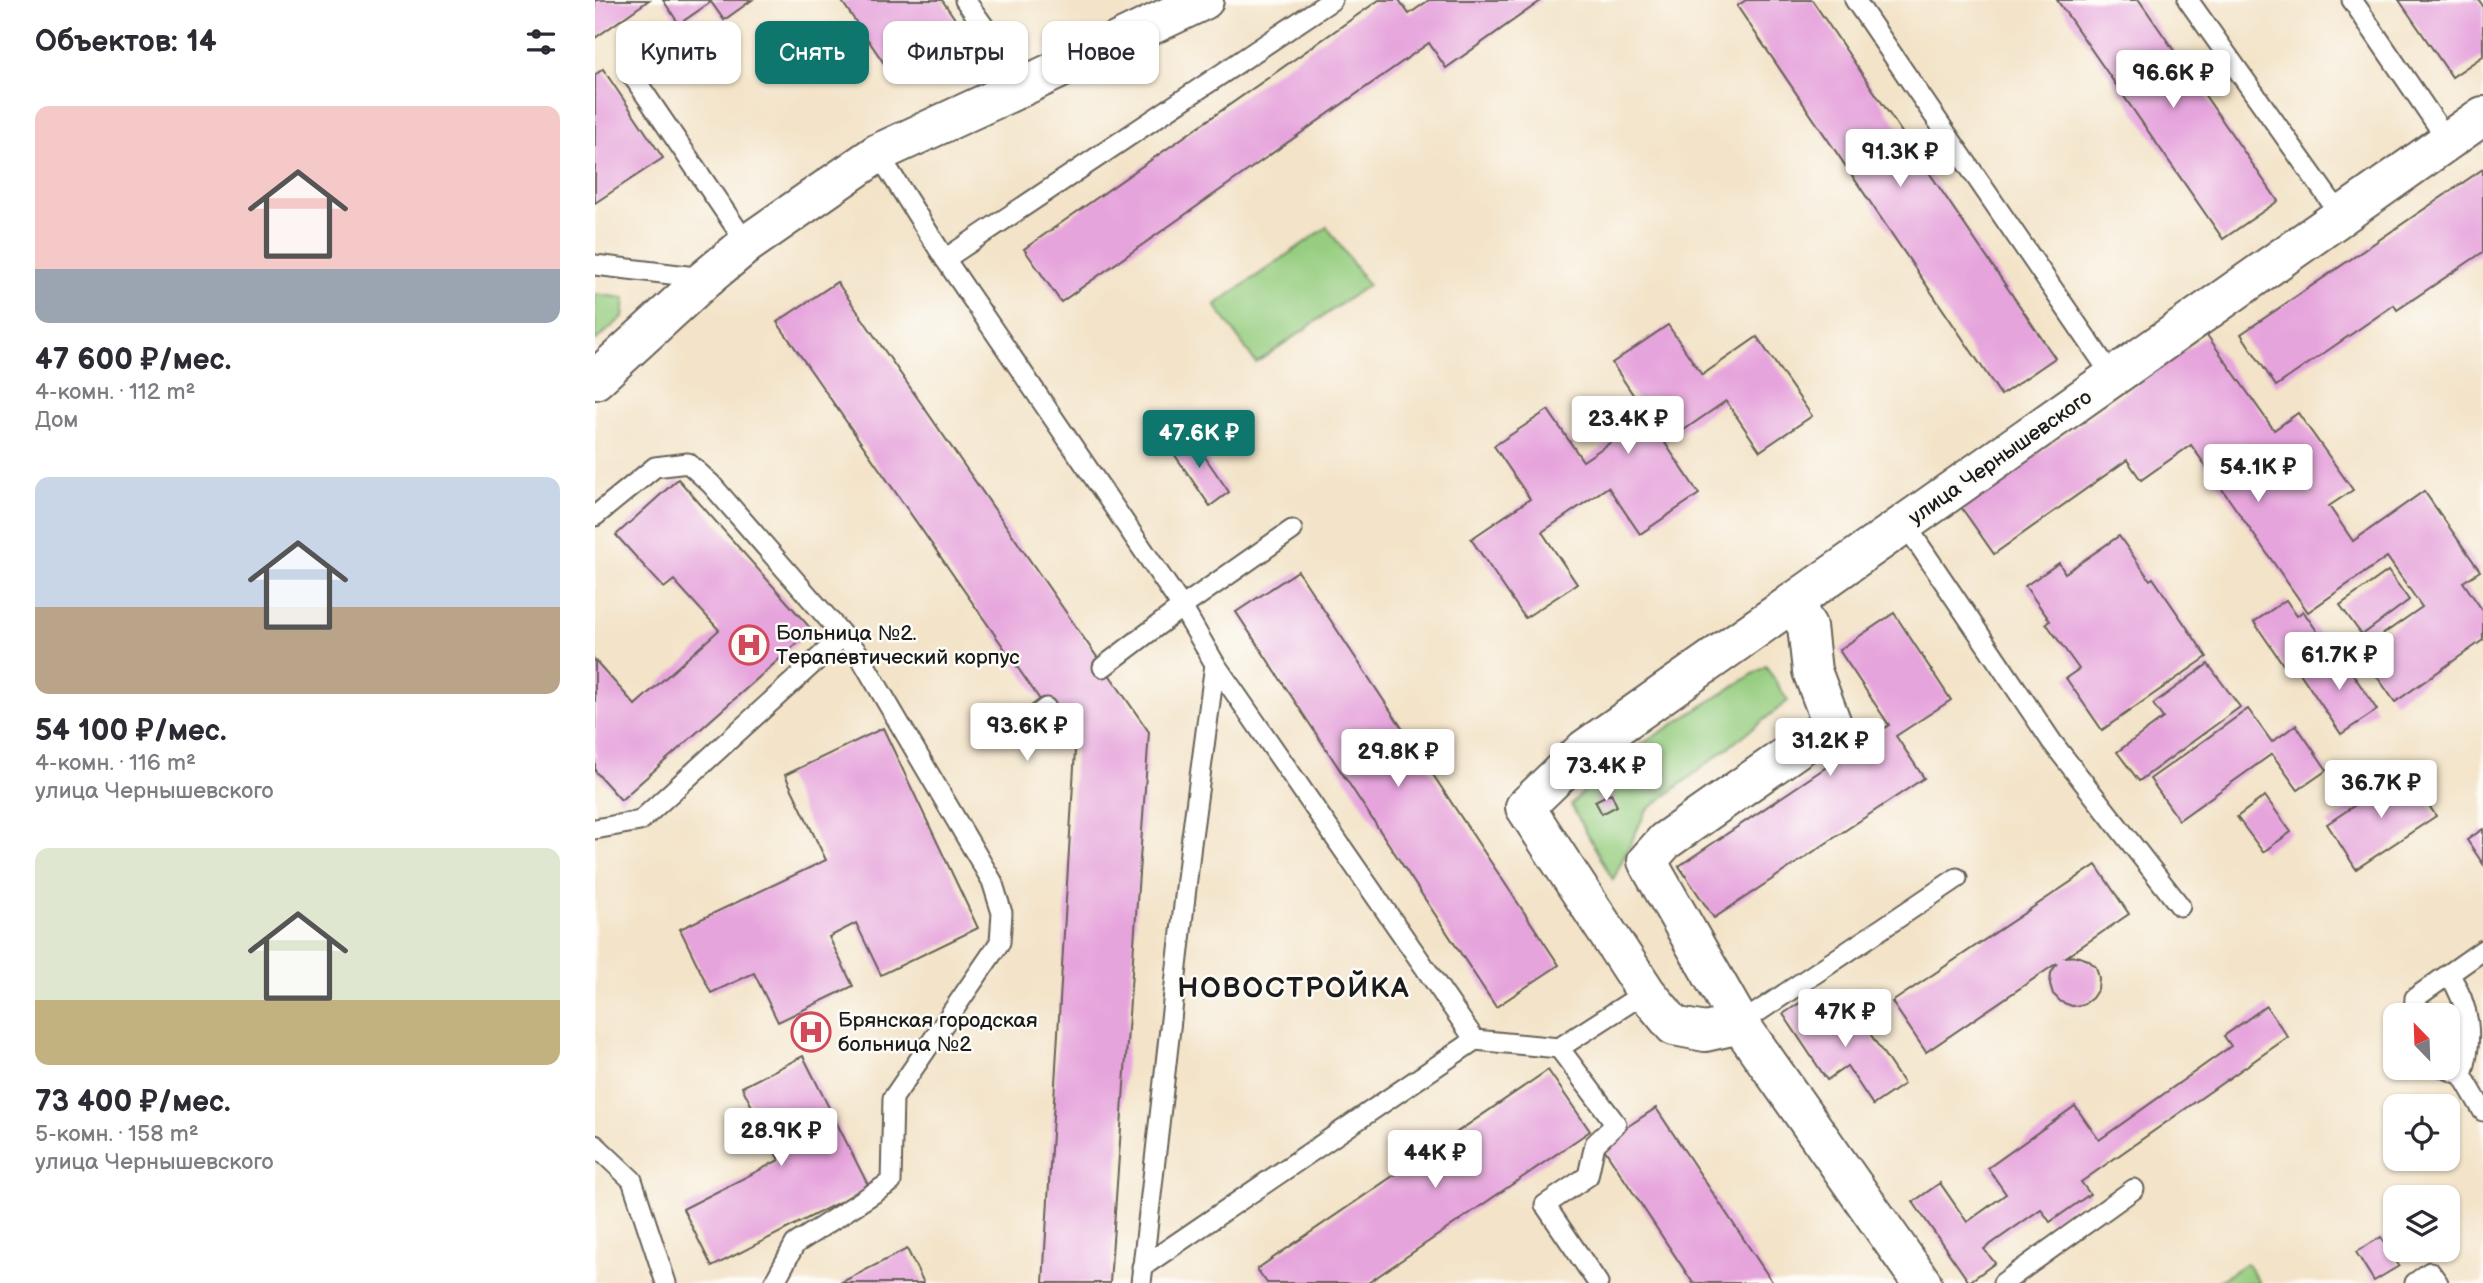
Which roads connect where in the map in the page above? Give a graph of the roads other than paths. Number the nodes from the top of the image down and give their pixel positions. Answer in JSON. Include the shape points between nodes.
{"nodes":[{"id":1,"x":965,"y":0,"type":"edge"},
{"id":2,"x":1204,"y":0,"type":"edge"},
{"id":3,"x":1332,"y":0,"type":"edge"},
{"id":4,"x":1855,"y":0,"type":"edge"},
{"id":5,"x":2188,"y":0,"type":"edge"},
{"id":6,"x":2352,"y":0,"type":"edge"},
{"id":7,"x":638,"y":84,"type":"edge"},
{"id":8,"x":1026,"y":85,"type":"junction"},
{"id":9,"x":2483,"y":116,"type":"edge"},
{"id":10,"x":2448,"y":141,"type":"junction"},
{"id":11,"x":877,"y":153,"type":"junction"},
{"id":12,"x":2342,"y":217,"type":"junction"},
{"id":13,"x":747,"y":244,"type":"junction"},
{"id":14,"x":945,"y":259,"type":"junction"},
{"id":15,"x":595,"y":265,"type":"edge"},
{"id":16,"x":705,"y":279,"type":"junction"},
{"id":17,"x":2113,"y":377,"type":"junction"},
{"id":18,"x":595,"y":380,"type":"edge"},
{"id":19,"x":595,"y":516,"type":"edge"},
{"id":20,"x":1905,"y":524,"type":"junction"},
{"id":21,"x":1292,"y":530,"type":"dead end"},
{"id":22,"x":1792,"y":603,"type":"junction"},
{"id":23,"x":1182,"y":607,"type":"junction"},
{"id":24,"x":843,"y":636,"type":"junction"},
{"id":25,"x":1215,"y":664,"type":"junction"},
{"id":26,"x":1103,"y":667,"type":"dead end"},
{"id":27,"x":1046,"y":708,"type":"dead end"},
{"id":28,"x":1021,"y":727,"type":"dead end"},
{"id":29,"x":595,"y":829,"type":"edge"},
{"id":30,"x":1957,"y":878,"type":"dead end"},
{"id":31,"x":2180,"y":906,"type":"dead end"},
{"id":32,"x":2483,"y":950,"type":"edge"},
{"id":33,"x":2449,"y":974,"type":"junction"},
{"id":34,"x":1646,"y":992,"type":"junction"},
{"id":35,"x":2415,"y":1003,"type":"edge"},
{"id":36,"x":1740,"y":1024,"type":"junction"},
{"id":37,"x":1475,"y":1040,"type":"junction"},
{"id":38,"x":1559,"y":1048,"type":"junction"},
{"id":39,"x":2461,"y":1064,"type":"edge"},
{"id":40,"x":2460,"y":1080,"type":"edge"},
{"id":41,"x":2483,"y":1111,"type":"edge"},
{"id":42,"x":595,"y":1145,"type":"edge"},
{"id":43,"x":2134,"y":1189,"type":"dead end"},
{"id":44,"x":1142,"y":1275,"type":"edge"},
{"id":45,"x":666,"y":1283,"type":"edge"},
{"id":46,"x":774,"y":1283,"type":"edge"},
{"id":47,"x":1598,"y":1283,"type":"edge"},
{"id":48,"x":1922,"y":1283,"type":"edge"},
{"id":49,"x":2003,"y":1283,"type":"edge"},
{"id":50,"x":2415,"y":1283,"type":"edge"},
{"id":51,"x":2438,"y":1283,"type":"edge"}],
"edges":[{"from":1,"to":8,"type":"lane"},
{"from":2,"to":8,"type":"street"},
{"from":3,"to":14,"type":"lane"},
{"from":4,"to":17,"type":"lane"},
{"from":5,"to":12,"type":"lane"},
{"from":6,"to":10,"type":"lane"},
{"from":7,"to":13,"type":"lane"},
{"from":8,"to":11,"type":"street"},
{"from":9,"to":10,"type":"street","name":"улица Чернышевского"},
{"from":10,"to":12,"type":"street","name":"улица Чернышевского"},
{"from":11,"to":13,"type":"street"},
{"from":11,"to":14,"type":"lane"},
{"from":12,"to":17,"type":"street","name":"улица Чернышевского"},
{"from":13,"to":16,"type":"street"},
{"from":14,"to":23,"type":"lane"},
{"from":15,"to":16,"type":"lane"},
{"from":16,"to":18,"type":"street"},
{"from":17,"to":20,"type":"street","name":"улица Чернышевского"},
{"from":19,"to":24,"type":"lane","via":[[655,467],[688,463]]},
{"from":20,"to":22,"type":"street","name":"улица Чернышевского"},
{"from":20,"to":31,"type":"lane","via":[[2052,742]]},
{"from":21,"to":23,"type":"lane"},
{"from":22,"to":34,"type":"street","name":"улица Чернышевского","via":[[1585,748],[1525,807]]},
{"from":22,"to":36,"type":"street","via":[[1807,626],[1812,671],[1832,724],[1665,841],[1647,861]]},
{"from":23,"to":25,"type":"lane"},
{"from":23,"to":26,"type":"lane"},
{"from":24,"to":29,"type":"lane","via":[[640,821]]},
{"from":24,"to":46,"type":"lane","via":[[858,653],[992,881],[1002,913],[1000,942],[893,1098],[891,1182],[795,1244]]},
{"from":25,"to":37,"type":"lane"},
{"from":25,"to":44,"type":"lane"},
{"from":27,"to":28,"type":"lane"},
{"from":30,"to":36,"type":"lane"},
{"from":32,"to":33,"type":"lane"},
{"from":33,"to":35,"type":"lane","via":[[2415,998]]},
{"from":33,"to":39,"type":"lane","via":[[2469,1018],[2468,1057]]},
{"from":34,"to":36,"type":"street","via":[[1674,1026],[1705,1032]]},
{"from":34,"to":38,"type":"lane"},
{"from":36,"to":48,"type":"street"},
{"from":37,"to":38,"type":"lane"},
{"from":37,"to":44,"type":"lane"},
{"from":38,"to":47,"type":"lane","via":[[1616,1124],[1595,1144],[1588,1176],[1545,1205]]},
{"from":40,"to":41,"type":"lane"},
{"from":42,"to":45,"type":"lane","via":[[632,1180]]},
{"from":43,"to":49,"type":"lane"},
{"from":50,"to":51,"type":"lane","via":[[2430,1272]]}]}
